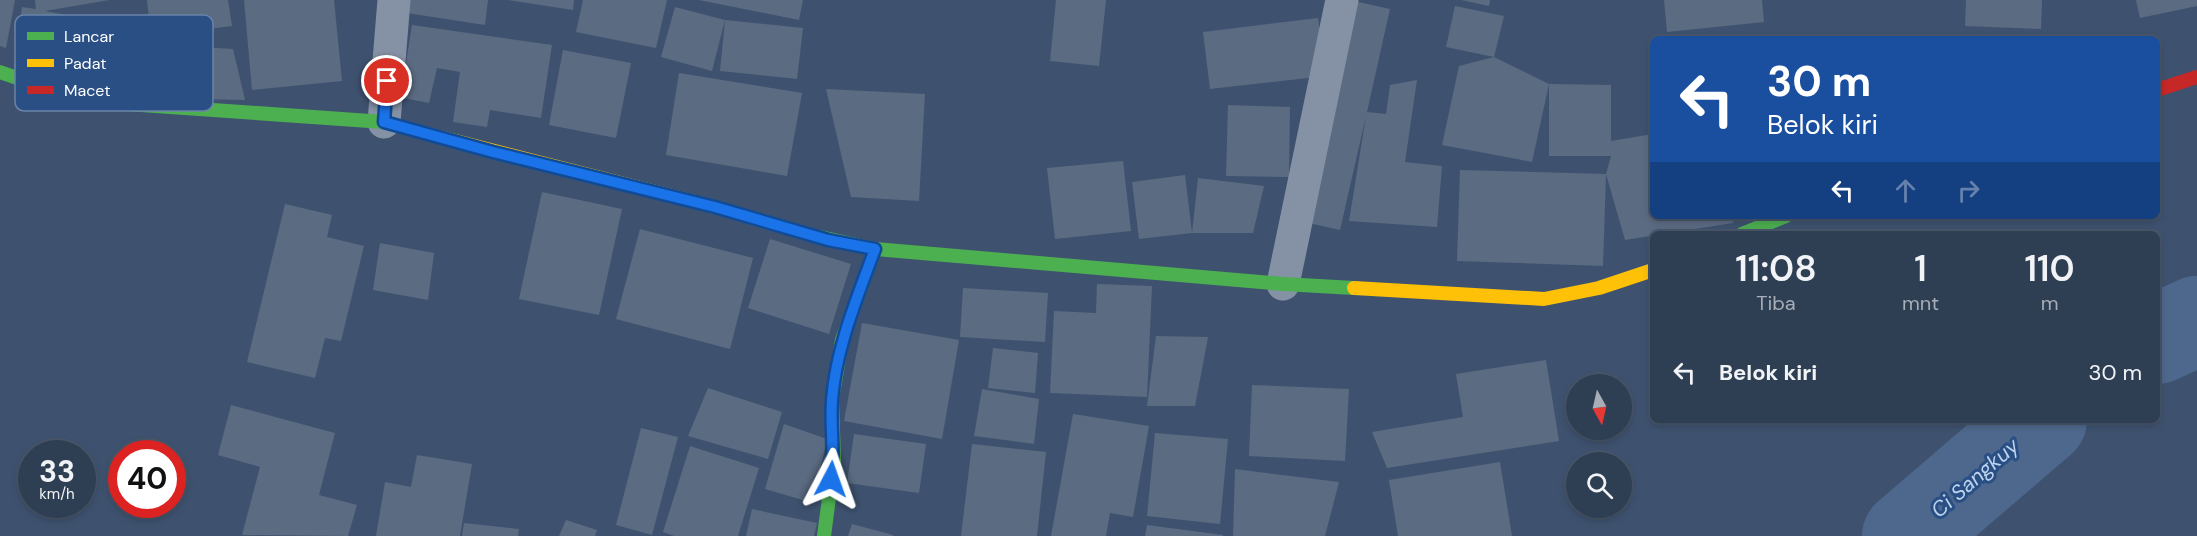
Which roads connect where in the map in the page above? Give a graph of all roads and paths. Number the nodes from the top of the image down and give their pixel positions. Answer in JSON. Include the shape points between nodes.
{"nodes":[{"id":1,"x":394,"y":0,"type":"edge"},
{"id":2,"x":1342,"y":0,"type":"edge"},
{"id":3,"x":0,"y":72,"type":"edge"},
{"id":4,"x":15,"y":77,"type":"edge"},
{"id":5,"x":2197,"y":77,"type":"edge"},
{"id":6,"x":2160,"y":89,"type":"edge"},
{"id":7,"x":213,"y":110,"type":"edge"},
{"id":8,"x":384,"y":122,"type":"junction"},
{"id":9,"x":1779,"y":219,"type":"edge"},
{"id":10,"x":1749,"y":231,"type":"edge"},
{"id":11,"x":875,"y":249,"type":"junction"},
{"id":12,"x":1650,"y":271,"type":"edge"},
{"id":13,"x":1283,"y":284,"type":"junction"},
{"id":14,"x":824,"y":536,"type":"edge"}],
"edges":[{"from":1,"to":8,"type":"street"},
{"from":2,"to":13,"type":"street"},
{"from":3,"to":4,"type":"street"},
{"from":5,"to":6,"type":"street"},
{"from":7,"to":8,"type":"street"},
{"from":8,"to":11,"type":"street","via":[[828,240]]},
{"from":9,"to":10,"type":"street"},
{"from":11,"to":13,"type":"street"},
{"from":11,"to":14,"type":"street","via":[[842,340],[832,400],[834,460]]},
{"from":12,"to":13,"type":"street","via":[[1585,293],[1544,299]]}]}
